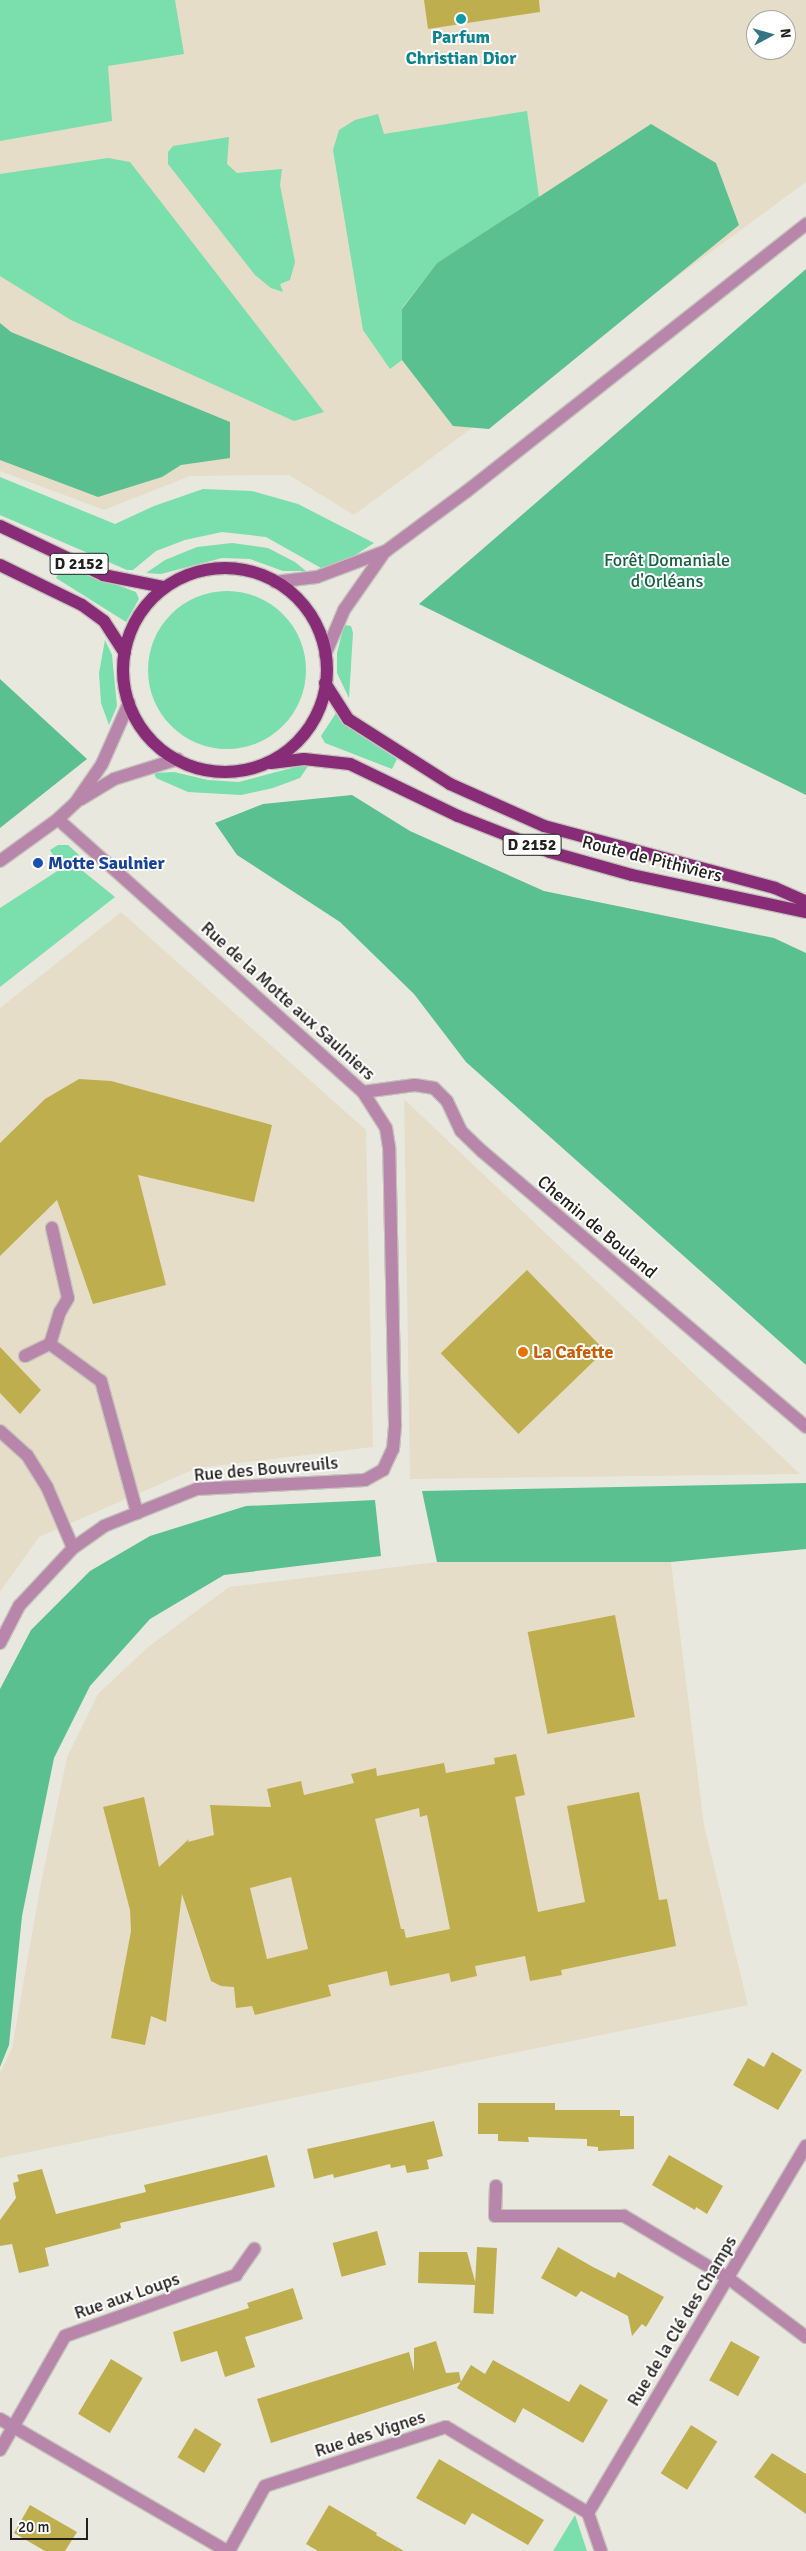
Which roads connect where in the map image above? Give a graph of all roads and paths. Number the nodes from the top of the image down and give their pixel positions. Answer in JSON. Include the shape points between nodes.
{"nodes":[{"id":1,"x":806,"y":224,"type":"edge"},
{"id":2,"x":0,"y":526,"type":"edge"},
{"id":3,"x":386,"y":550,"type":"junction"},
{"id":4,"x":0,"y":565,"type":"edge"},
{"id":5,"x":275,"y":582,"type":"junction"},
{"id":6,"x":163,"y":587,"type":"junction"},
{"id":7,"x":125,"y":653,"type":"junction"},
{"id":8,"x":325,"y":655,"type":"junction"},
{"id":9,"x":325,"y":682,"type":"junction"},
{"id":10,"x":129,"y":703,"type":"junction"},
{"id":11,"x":178,"y":759,"type":"junction"},
{"id":12,"x":269,"y":764,"type":"junction"},
{"id":13,"x":76,"y":802,"type":"junction"},
{"id":14,"x":58,"y":819,"type":"junction"},
{"id":15,"x":0,"y":861,"type":"edge"},
{"id":16,"x":806,"y":902,"type":"edge"},
{"id":17,"x":806,"y":912,"type":"edge"},
{"id":18,"x":363,"y":1092,"type":"junction"},
{"id":19,"x":52,"y":1228,"type":"dead end"},
{"id":20,"x":50,"y":1344,"type":"junction"},
{"id":21,"x":25,"y":1356,"type":"dead end"},
{"id":22,"x":806,"y":1427,"type":"edge"},
{"id":23,"x":0,"y":1431,"type":"edge"},
{"id":24,"x":384,"y":1470,"type":"joint"},
{"id":25,"x":137,"y":1512,"type":"junction"},
{"id":26,"x":73,"y":1548,"type":"junction"},
{"id":27,"x":0,"y":1644,"type":"edge"},
{"id":28,"x":806,"y":2146,"type":"edge"},
{"id":29,"x":496,"y":2186,"type":"dead end"},
{"id":30,"x":254,"y":2249,"type":"dead end"},
{"id":31,"x":728,"y":2278,"type":"junction"},
{"id":32,"x":806,"y":2337,"type":"edge"},
{"id":33,"x":0,"y":2419,"type":"edge"},
{"id":34,"x":14,"y":2427,"type":"junction"},
{"id":35,"x":0,"y":2450,"type":"edge"},
{"id":36,"x":588,"y":2513,"type":"junction"},
{"id":37,"x":228,"y":2551,"type":"edge"},
{"id":38,"x":601,"y":2551,"type":"edge"}],
"edges":[{"from":1,"to":3,"type":"street","via":[[467,491]]},
{"from":2,"to":6,"type":"main road","number":"D 2152","via":[[103,575]]},
{"from":3,"to":5,"type":"street","via":[[317,577]]},
{"from":3,"to":8,"type":"street","via":[[344,610]]},
{"from":4,"to":7,"type":"main road","number":"D 2152","via":[[82,605],[104,621]]},
{"from":5,"to":6,"type":"main road","name":"Route de Pithiviers","via":[[247,569],[220,567],[186,574]]},
{"from":5,"to":8,"type":"main road","name":"Route de Pithiviers","via":[[287,587],[311,613]]},
{"from":6,"to":7,"type":"main road","name":"Route de Pithiviers","via":[[144,606],[128,635]]},
{"from":7,"to":10,"type":"main road","name":"Route de Pithiviers","via":[[122,670]]},
{"from":8,"to":9,"type":"main road","name":"Route de Pithiviers","via":[[328,664]]},
{"from":9,"to":12,"type":"main road","name":"Route de Pithiviers","via":[[320,709],[301,738]]},
{"from":9,"to":16,"type":"main road","name":"Route de Pithiviers","number":"D 2152","via":[[348,719],[450,784],[544,826],[775,888]]},
{"from":10,"to":11,"type":"main road","name":"Route de Pithiviers","via":[[135,721],[162,751]]},
{"from":10,"to":13,"type":"street","via":[[102,764]]},
{"from":11,"to":12,"type":"main road","name":"Route de Pithiviers","via":[[202,770],[241,772]]},
{"from":11,"to":13,"type":"street","via":[[114,779]]},
{"from":12,"to":17,"type":"main road","name":"Route de Pithiviers","number":"D 2152","via":[[304,759],[350,764],[458,816],[550,852],[632,875]]},
{"from":13,"to":14,"type":"street"},
{"from":14,"to":15,"type":"street"},
{"from":14,"to":18,"type":"street","name":"Rue de la Motte aux Saulniers"},
{"from":18,"to":22,"type":"street","name":"Chemin de Bouland","via":[[415,1086],[434,1088],[447,1101],[461,1131],[482,1152]]},
{"from":18,"to":24,"type":"street","name":"Rue de la Motte aux Saulniers","via":[[386,1128],[389,1147],[395,1424],[393,1449]]},
{"from":19,"to":20,"type":"street","via":[[68,1298]]},
{"from":20,"to":21,"type":"street"},
{"from":20,"to":25,"type":"street","via":[[101,1381]]},
{"from":23,"to":26,"type":"street","via":[[26,1455],[36,1470]]},
{"from":24,"to":25,"type":"street","name":"Rue des Bouvreuils","via":[[365,1480],[197,1489]]},
{"from":25,"to":26,"type":"street","name":"Rue des Bouvreuils","via":[[104,1526]]},
{"from":26,"to":27,"type":"street","name":"Rue des Bouvreuils","via":[[19,1606]]},
{"from":28,"to":31,"type":"street","name":"Rue de la Clé des Champs"},
{"from":29,"to":31,"type":"street","via":[[495,2216],[624,2216]]},
{"from":30,"to":34,"type":"street","name":"Rue aux Loups","via":[[236,2276],[65,2336]]},
{"from":31,"to":32,"type":"street"},
{"from":31,"to":36,"type":"street","name":"Rue de la Clé des Champs"},
{"from":33,"to":34,"type":"street"},
{"from":34,"to":35,"type":"street","name":"Rue aux Loups"},
{"from":34,"to":37,"type":"street"},
{"from":36,"to":37,"type":"street","name":"Rue des Vignes","via":[[446,2427],[265,2486]]},
{"from":36,"to":38,"type":"street"}]}
